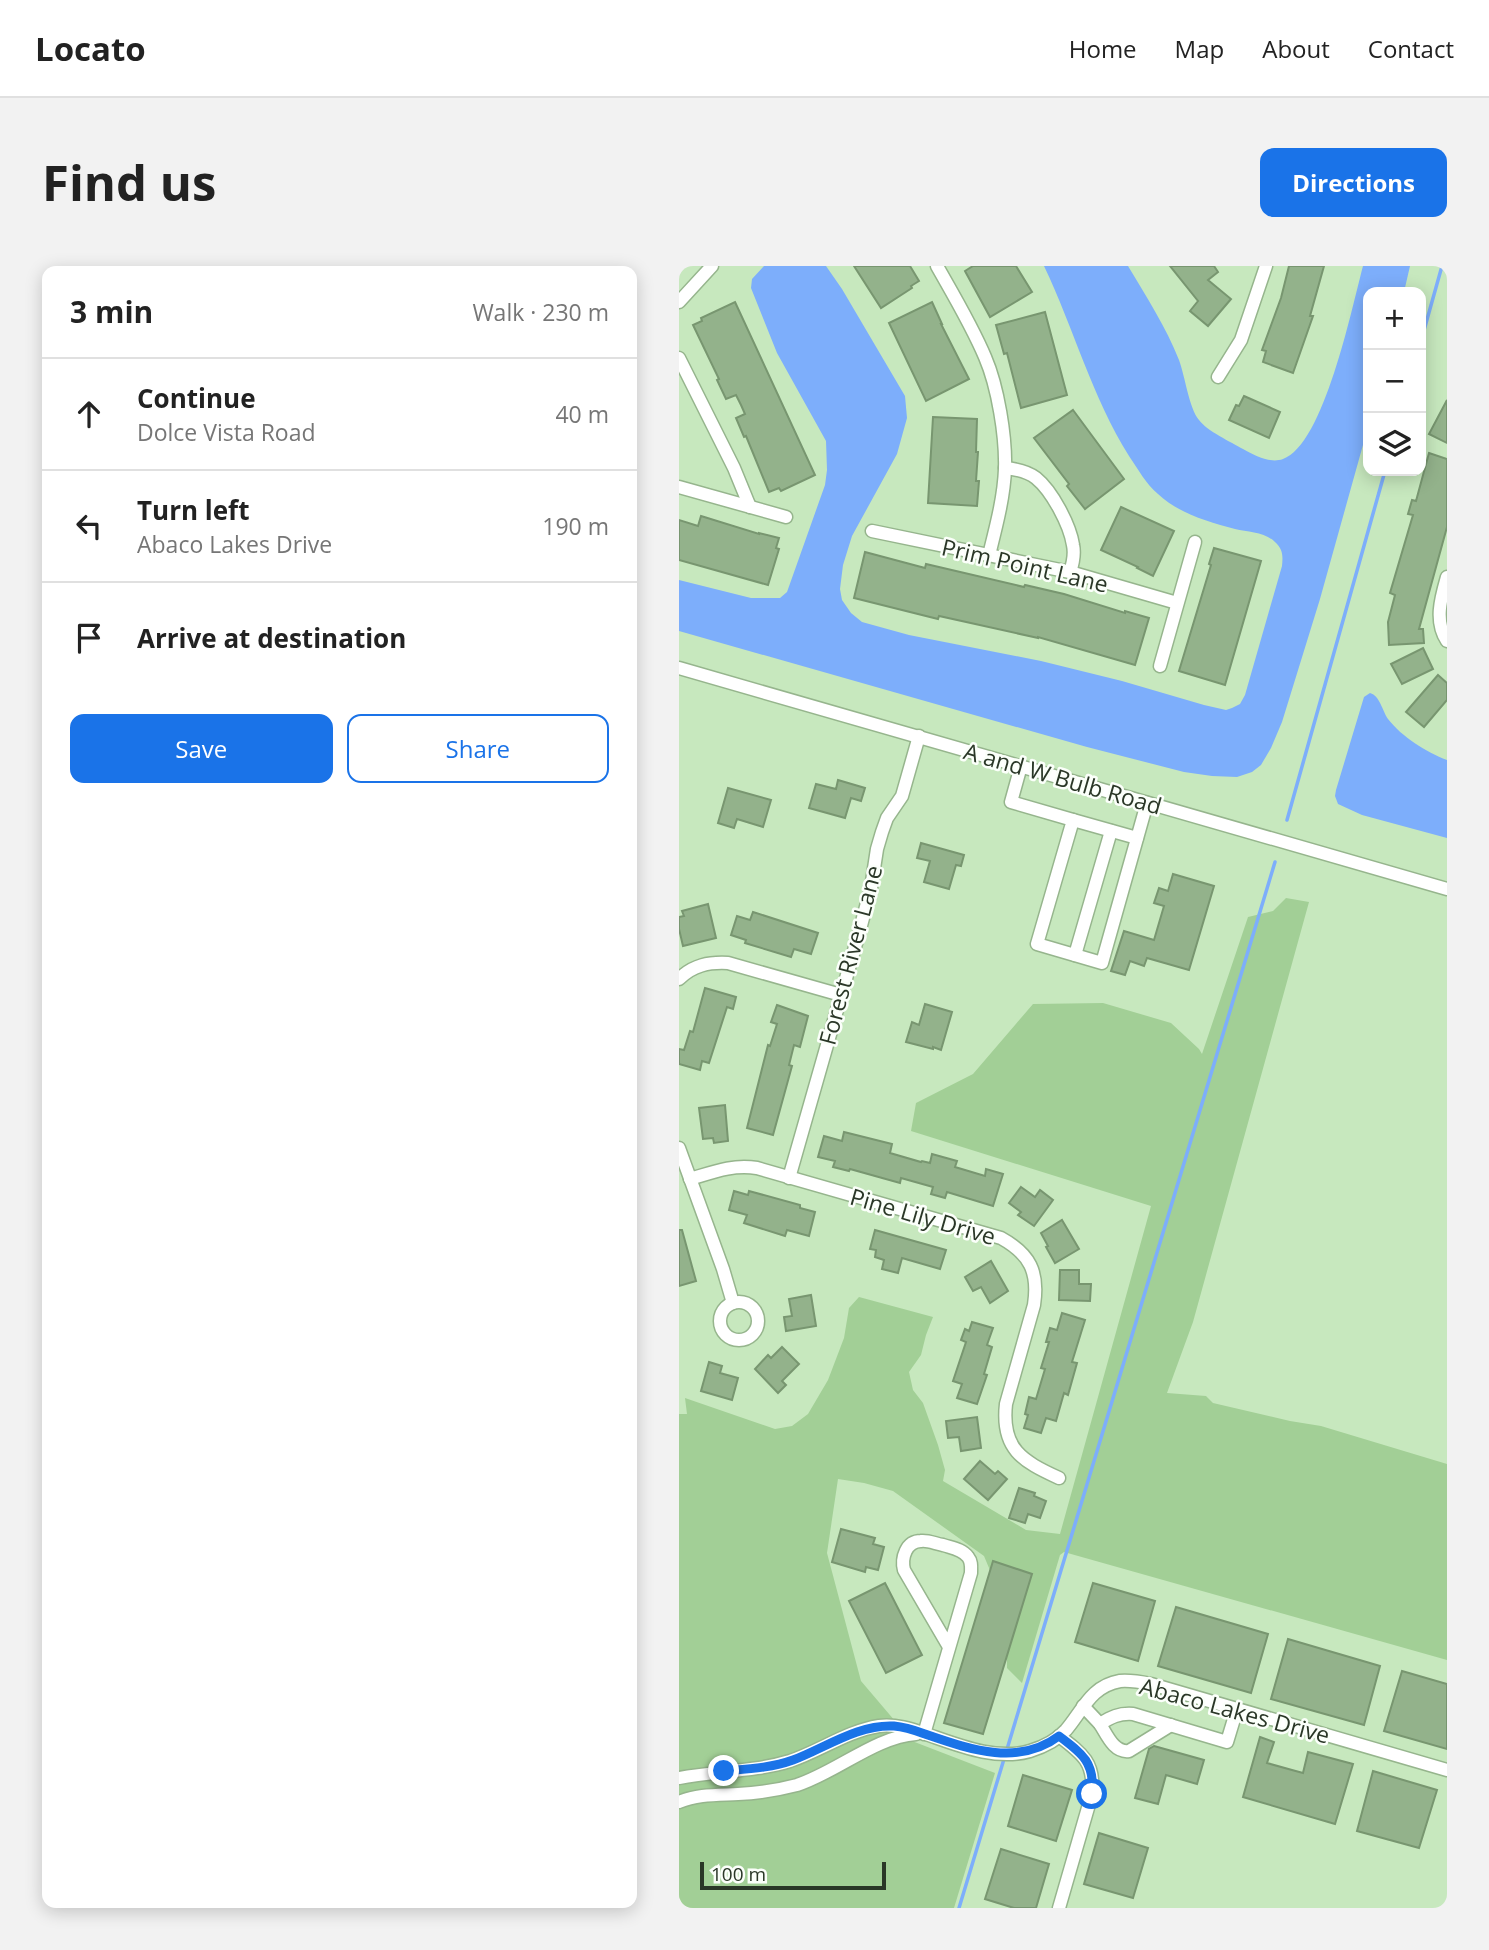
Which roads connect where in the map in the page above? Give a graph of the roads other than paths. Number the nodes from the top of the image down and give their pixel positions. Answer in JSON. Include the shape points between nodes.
{"nodes":[{"id":1,"x":712,"y":266,"type":"edge"},
{"id":2,"x":937,"y":266,"type":"edge"},
{"id":3,"x":1266,"y":266,"type":"edge"},
{"id":4,"x":679,"y":302,"type":"edge"},
{"id":5,"x":680,"y":367,"type":"edge"},
{"id":6,"x":1218,"y":377,"type":"dead end"},
{"id":7,"x":1005,"y":468,"type":"junction"},
{"id":8,"x":679,"y":487,"type":"edge"},
{"id":9,"x":750,"y":507,"type":"junction"},
{"id":10,"x":786,"y":517,"type":"dead end"},
{"id":11,"x":872,"y":531,"type":"dead end"},
{"id":12,"x":1195,"y":542,"type":"dead end"},
{"id":13,"x":989,"y":555,"type":"junction"},
{"id":14,"x":1070,"y":572,"type":"junction"},
{"id":15,"x":1447,"y":577,"type":"edge"},
{"id":16,"x":1177,"y":603,"type":"junction"},
{"id":17,"x":1447,"y":641,"type":"edge"},
{"id":18,"x":1160,"y":666,"type":"dead end"},
{"id":19,"x":679,"y":667,"type":"edge"},
{"id":20,"x":919,"y":736,"type":"junction"},
{"id":21,"x":1021,"y":766,"type":"junction"},
{"id":22,"x":1147,"y":803,"type":"junction"},
{"id":23,"x":1073,"y":820,"type":"junction"},
{"id":24,"x":1111,"y":831,"type":"junction"},
{"id":25,"x":1137,"y":838,"type":"junction"},
{"id":26,"x":1447,"y":889,"type":"edge"},
{"id":27,"x":1075,"y":955,"type":"junction"},
{"id":28,"x":679,"y":979,"type":"edge"},
{"id":29,"x":841,"y":995,"type":"junction"},
{"id":30,"x":679,"y":1148,"type":"edge"},
{"id":31,"x":789,"y":1178,"type":"junction"},
{"id":32,"x":690,"y":1179,"type":"junction"},
{"id":33,"x":733,"y":1303,"type":"dead end"},
{"id":34,"x":1059,"y":1478,"type":"dead end"},
{"id":35,"x":949,"y":1647,"type":"junction"},
{"id":36,"x":1083,"y":1706,"type":"junction"},
{"id":37,"x":1237,"y":1709,"type":"junction"},
{"id":38,"x":1100,"y":1724,"type":"junction"},
{"id":39,"x":1171,"y":1725,"type":"junction"},
{"id":40,"x":924,"y":1734,"type":"junction"},
{"id":41,"x":1059,"y":1736,"type":"junction"},
{"id":42,"x":1447,"y":1770,"type":"edge"},
{"id":43,"x":679,"y":1778,"type":"edge"},
{"id":44,"x":679,"y":1802,"type":"edge"},
{"id":45,"x":1059,"y":1908,"type":"edge"}],
"edges":[{"from":1,"to":4,"type":"street"},
{"from":2,"to":7,"type":"street","via":[[986,359],[1001,416]]},
{"from":3,"to":6,"type":"street","via":[[1241,340]]},
{"from":5,"to":9,"type":"street","via":[[705,407]]},
{"from":7,"to":13,"type":"street"},
{"from":7,"to":14,"type":"street","via":[[1035,477],[1057,506],[1074,547]]},
{"from":8,"to":9,"type":"street"},
{"from":9,"to":10,"type":"street"},
{"from":11,"to":13,"type":"street","name":"Prim Point Lane"},
{"from":12,"to":16,"type":"street"},
{"from":13,"to":14,"type":"street","name":"Prim Point Lane"},
{"from":14,"to":16,"type":"street","name":"Prim Point Lane"},
{"from":15,"to":17,"type":"street","via":[[1440,614]]},
{"from":16,"to":18,"type":"street"},
{"from":19,"to":20,"type":"street","name":"A and W Bulb Road"},
{"from":20,"to":21,"type":"street","name":"A and W Bulb Road"},
{"from":20,"to":29,"type":"street","name":"Forest River Lane","via":[[902,796],[887,818],[880,841]]},
{"from":21,"to":22,"type":"street","name":"A and W Bulb Road"},
{"from":21,"to":23,"type":"street","via":[[1011,803]]},
{"from":22,"to":25,"type":"street"},
{"from":22,"to":26,"type":"street","name":"A and W Bulb Road"},
{"from":23,"to":24,"type":"street"},
{"from":23,"to":27,"type":"street","via":[[1037,944]]},
{"from":24,"to":25,"type":"street"},
{"from":24,"to":27,"type":"street"},
{"from":25,"to":27,"type":"street","via":[[1102,963]]},
{"from":28,"to":29,"type":"street","via":[[698,966],[729,963]]},
{"from":29,"to":31,"type":"street","name":"Forest River Lane"},
{"from":30,"to":32,"type":"street"},
{"from":31,"to":32,"type":"street","name":"Pine Lily Drive","via":[[743,1166]]},
{"from":31,"to":34,"type":"street","name":"Pine Lily Drive","via":[[1001,1238],[1027,1258],[1037,1289],[1004,1420],[1007,1436],[1022,1459]]},
{"from":32,"to":33,"type":"street"},
{"from":35,"to":35,"type":"street","via":[[971,1564],[956,1549],[916,1541],[905,1551],[902,1564]]},
{"from":35,"to":40,"type":"street"},
{"from":36,"to":37,"type":"street","name":"Abaco Lakes Drive","via":[[1097,1690],[1121,1681],[1151,1684]]},
{"from":36,"to":38,"type":"street"},
{"from":36,"to":41,"type":"street","name":"Abaco Lakes Drive"},
{"from":37,"to":39,"type":"street","via":[[1227,1742]]},
{"from":37,"to":42,"type":"street","name":"Abaco Lakes Drive"},
{"from":38,"to":39,"type":"street","via":[[1123,1713]]},
{"from":38,"to":39,"type":"street","via":[[1116,1749],[1124,1752]]},
{"from":40,"to":41,"type":"street","name":"Abaco Lakes Drive","via":[[997,1754],[1027,1752]]},
{"from":40,"to":43,"type":"street","name":"Abaco Lakes Drive","via":[[911,1728],[879,1726],[768,1766]]},
{"from":40,"to":44,"type":"street","name":"Abaco Lakes Drive","via":[[890,1740],[815,1779],[781,1789]]},
{"from":41,"to":45,"type":"street","via":[[1087,1762],[1093,1782]]}]}
